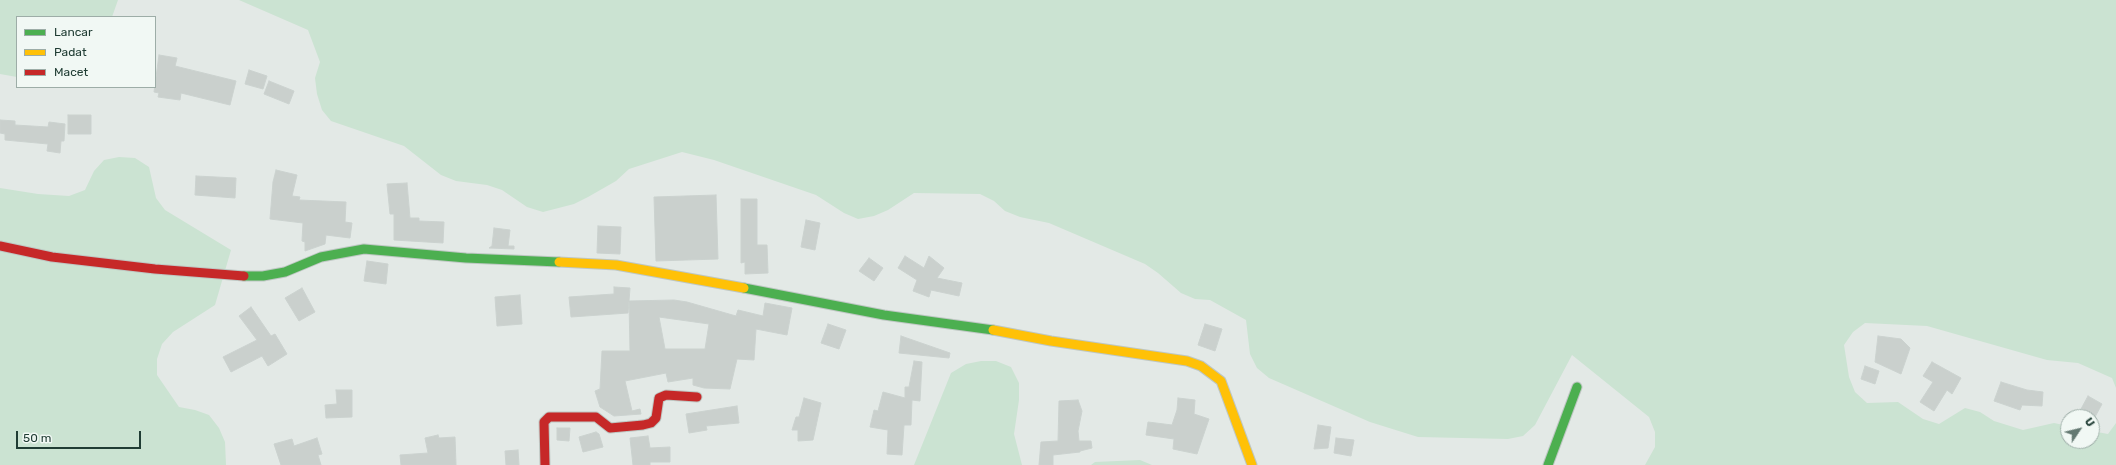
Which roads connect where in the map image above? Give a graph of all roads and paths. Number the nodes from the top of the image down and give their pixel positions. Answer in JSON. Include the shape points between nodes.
{"nodes":[{"id":1,"x":0,"y":246,"type":"edge"},
{"id":2,"x":1577,"y":387,"type":"dead end"},
{"id":3,"x":697,"y":398,"type":"dead end"},
{"id":4,"x":545,"y":465,"type":"edge"},
{"id":5,"x":1252,"y":465,"type":"edge"},
{"id":6,"x":1548,"y":465,"type":"edge"}],
"edges":[{"from":1,"to":5,"type":"street","via":[[52,257],[234,276],[263,276],[285,272],[320,257],[364,249],[466,258],[616,265],[884,315],[983,328],[1187,361],[1201,366],[1221,381]]},
{"from":2,"to":6,"type":"street"},
{"from":3,"to":4,"type":"street","via":[[666,395],[659,398],[656,418],[651,423],[643,425],[610,428],[596,416],[549,416],[544,422]]}]}
